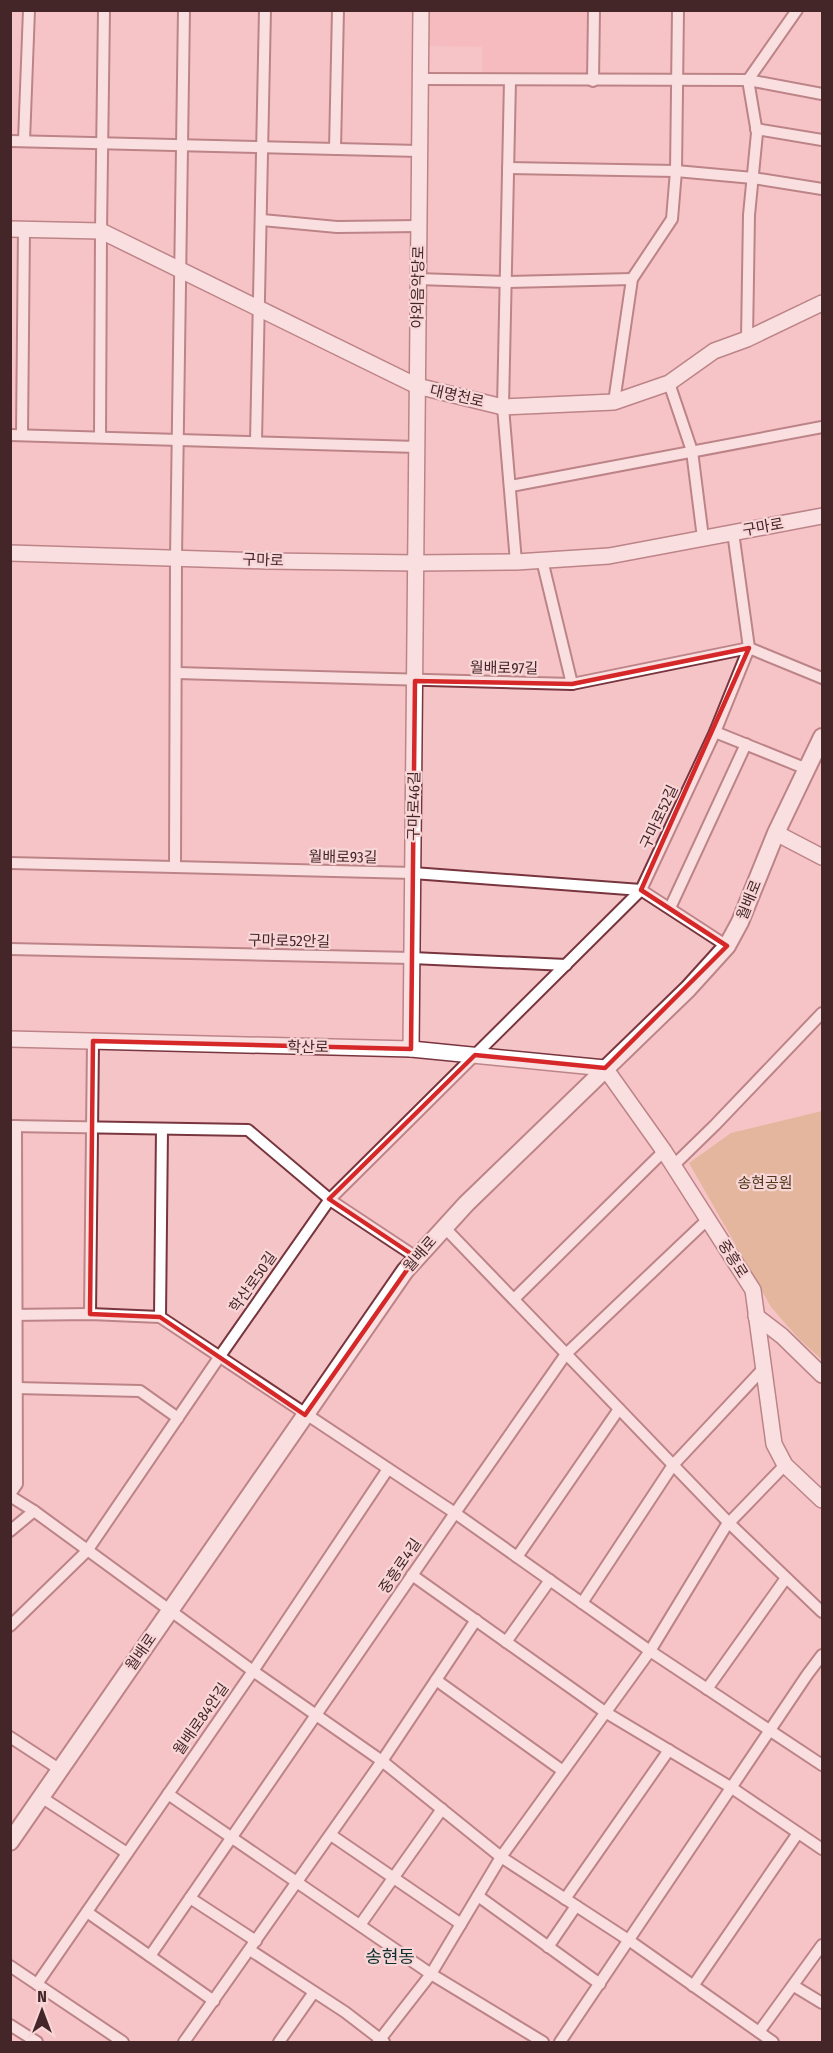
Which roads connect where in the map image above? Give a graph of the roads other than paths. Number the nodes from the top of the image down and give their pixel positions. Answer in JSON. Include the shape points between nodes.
{"nodes":[{"id":1,"x":29,"y":10,"type":"edge"},
{"id":2,"x":104,"y":10,"type":"edge"},
{"id":3,"x":184,"y":10,"type":"edge"},
{"id":4,"x":265,"y":10,"type":"edge"},
{"id":5,"x":338,"y":10,"type":"edge"},
{"id":6,"x":421,"y":10,"type":"edge"},
{"id":7,"x":594,"y":10,"type":"edge"},
{"id":8,"x":678,"y":10,"type":"edge"},
{"id":9,"x":797,"y":10,"type":"edge"},
{"id":10,"x":420,"y":79,"type":"junction"},
{"id":11,"x":510,"y":80,"type":"junction"},
{"id":12,"x":748,"y":80,"type":"junction"},
{"id":13,"x":593,"y":81,"type":"junction"},
{"id":14,"x":676,"y":81,"type":"junction"},
{"id":15,"x":822,"y":94,"type":"edge"},
{"id":16,"x":756,"y":129,"type":"junction"},
{"id":17,"x":822,"y":140,"type":"edge"},
{"id":18,"x":10,"y":141,"type":"edge"},
{"id":19,"x":24,"y":141,"type":"junction"},
{"id":20,"x":102,"y":143,"type":"junction"},
{"id":21,"x":182,"y":145,"type":"junction"},
{"id":22,"x":263,"y":147,"type":"junction"},
{"id":23,"x":335,"y":149,"type":"junction"},
{"id":24,"x":419,"y":151,"type":"junction"},
{"id":25,"x":508,"y":168,"type":"junction"},
{"id":26,"x":676,"y":171,"type":"junction"},
{"id":27,"x":753,"y":178,"type":"junction"},
{"id":28,"x":822,"y":189,"type":"edge"},
{"id":29,"x":262,"y":220,"type":"junction"},
{"id":30,"x":419,"y":226,"type":"junction"},
{"id":31,"x":17,"y":229,"type":"edge"},
{"id":32,"x":101,"y":231,"type":"junction"},
{"id":33,"x":181,"y":270,"type":"junction"},
{"id":34,"x":418,"y":279,"type":"junction"},
{"id":35,"x":632,"y":279,"type":"junction"},
{"id":36,"x":506,"y":282,"type":"junction"},
{"id":37,"x":822,"y":303,"type":"edge"},
{"id":38,"x":260,"y":309,"type":"junction"},
{"id":39,"x":747,"y":339,"type":"junction"},
{"id":40,"x":669,"y":383,"type":"junction"},
{"id":41,"x":417,"y":386,"type":"junction"},
{"id":42,"x":614,"y":402,"type":"junction"},
{"id":43,"x":503,"y":407,"type":"junction"},
{"id":44,"x":822,"y":427,"type":"edge"},
{"id":45,"x":16,"y":435,"type":"edge"},
{"id":46,"x":100,"y":437,"type":"junction"},
{"id":47,"x":178,"y":439,"type":"junction"},
{"id":48,"x":256,"y":441,"type":"junction"},
{"id":49,"x":417,"y":447,"type":"junction"},
{"id":50,"x":692,"y":451,"type":"junction"},
{"id":51,"x":511,"y":486,"type":"junction"},
{"id":52,"x":822,"y":516,"type":"edge"},
{"id":53,"x":733,"y":532,"type":"junction"},
{"id":54,"x":704,"y":538,"type":"junction"},
{"id":55,"x":10,"y":553,"type":"edge"},
{"id":56,"x":176,"y":558,"type":"junction"},
{"id":57,"x":542,"y":560,"type":"junction"},
{"id":58,"x":516,"y":562,"type":"junction"},
{"id":59,"x":416,"y":563,"type":"junction"},
{"id":60,"x":749,"y":648,"type":"junction"},
{"id":61,"x":177,"y":673,"type":"junction"},
{"id":62,"x":822,"y":678,"type":"edge"},
{"id":63,"x":415,"y":681,"type":"junction"},
{"id":64,"x":572,"y":684,"type":"junction"},
{"id":65,"x":715,"y":732,"type":"junction"},
{"id":66,"x":822,"y":737,"type":"edge"},
{"id":67,"x":746,"y":744,"type":"junction"},
{"id":68,"x":807,"y":770,"type":"junction"},
{"id":69,"x":776,"y":833,"type":"junction"},
{"id":70,"x":822,"y":857,"type":"edge"},
{"id":71,"x":10,"y":863,"type":"edge"},
{"id":72,"x":175,"y":867,"type":"junction"},
{"id":73,"x":413,"y":873,"type":"junction"},
{"id":74,"x":641,"y":890,"type":"junction"},
{"id":75,"x":670,"y":908,"type":"junction"},
{"id":76,"x":728,"y":946,"type":"junction"},
{"id":77,"x":10,"y":949,"type":"edge"},
{"id":78,"x":412,"y":958,"type":"junction"},
{"id":79,"x":566,"y":965,"type":"junction"},
{"id":80,"x":822,"y":1013,"type":"edge"},
{"id":81,"x":10,"y":1039,"type":"edge"},
{"id":82,"x":93,"y":1041,"type":"junction"},
{"id":83,"x":411,"y":1049,"type":"junction"},
{"id":84,"x":475,"y":1055,"type":"junction"},
{"id":85,"x":604,"y":1068,"type":"junction"},
{"id":86,"x":13,"y":1126,"type":"edge"},
{"id":87,"x":93,"y":1128,"type":"junction"},
{"id":88,"x":162,"y":1129,"type":"junction"},
{"id":89,"x":664,"y":1151,"type":"junction"},
{"id":90,"x":673,"y":1166,"type":"junction"},
{"id":91,"x":330,"y":1199,"type":"junction"},
{"id":92,"x":708,"y":1219,"type":"junction"},
{"id":93,"x":444,"y":1227,"type":"junction"},
{"id":94,"x":417,"y":1257,"type":"junction"},
{"id":95,"x":514,"y":1299,"type":"junction"},
{"id":96,"x":90,"y":1314,"type":"junction"},
{"id":97,"x":13,"y":1315,"type":"edge"},
{"id":98,"x":756,"y":1316,"type":"junction"},
{"id":99,"x":159,"y":1317,"type":"junction"},
{"id":100,"x":567,"y":1354,"type":"junction"},
{"id":101,"x":220,"y":1356,"type":"junction"},
{"id":102,"x":764,"y":1369,"type":"junction"},
{"id":103,"x":822,"y":1375,"type":"edge"},
{"id":104,"x":16,"y":1388,"type":"junction"},
{"id":105,"x":619,"y":1409,"type":"junction"},
{"id":106,"x":305,"y":1415,"type":"junction"},
{"id":107,"x":178,"y":1419,"type":"junction"},
{"id":108,"x":674,"y":1465,"type":"junction"},
{"id":109,"x":784,"y":1466,"type":"junction"},
{"id":110,"x":388,"y":1469,"type":"junction"},
{"id":111,"x":10,"y":1495,"type":"edge"},
{"id":112,"x":822,"y":1500,"type":"edge"},
{"id":113,"x":34,"y":1511,"type":"junction"},
{"id":114,"x":454,"y":1513,"type":"junction"},
{"id":115,"x":729,"y":1523,"type":"junction"},
{"id":116,"x":10,"y":1531,"type":"edge"},
{"id":117,"x":87,"y":1551,"type":"junction"},
{"id":118,"x":517,"y":1557,"type":"junction"},
{"id":119,"x":412,"y":1575,"type":"junction"},
{"id":120,"x":786,"y":1578,"type":"junction"},
{"id":121,"x":550,"y":1580,"type":"junction"},
{"id":122,"x":582,"y":1603,"type":"junction"},
{"id":123,"x":171,"y":1610,"type":"junction"},
{"id":124,"x":822,"y":1612,"type":"edge"},
{"id":125,"x":476,"y":1620,"type":"junction"},
{"id":126,"x":10,"y":1626,"type":"edge"},
{"id":127,"x":506,"y":1642,"type":"junction"},
{"id":128,"x":650,"y":1651,"type":"junction"},
{"id":129,"x":822,"y":1655,"type":"edge"},
{"id":130,"x":253,"y":1671,"type":"junction"},
{"id":131,"x":436,"y":1680,"type":"junction"},
{"id":132,"x":707,"y":1689,"type":"junction"},
{"id":133,"x":605,"y":1712,"type":"junction"},
{"id":134,"x":317,"y":1716,"type":"junction"},
{"id":135,"x":770,"y":1731,"type":"junction"},
{"id":136,"x":10,"y":1737,"type":"edge"},
{"id":137,"x":669,"y":1750,"type":"junction"},
{"id":138,"x":382,"y":1761,"type":"junction"},
{"id":139,"x":822,"y":1765,"type":"edge"},
{"id":140,"x":59,"y":1769,"type":"junction"},
{"id":141,"x":563,"y":1771,"type":"junction"},
{"id":142,"x":732,"y":1788,"type":"junction"},
{"id":143,"x":168,"y":1794,"type":"junction"},
{"id":144,"x":40,"y":1797,"type":"junction"},
{"id":145,"x":442,"y":1809,"type":"junction"},
{"id":146,"x":798,"y":1833,"type":"junction"},
{"id":147,"x":330,"y":1835,"type":"junction"},
{"id":148,"x":232,"y":1837,"type":"junction"},
{"id":149,"x":10,"y":1842,"type":"edge"},
{"id":150,"x":822,"y":1849,"type":"edge"},
{"id":151,"x":127,"y":1853,"type":"junction"},
{"id":152,"x":501,"y":1857,"type":"junction"},
{"id":153,"x":393,"y":1878,"type":"junction"},
{"id":154,"x":298,"y":1881,"type":"junction"},
{"id":155,"x":478,"y":1896,"type":"junction"},
{"id":156,"x":189,"y":1898,"type":"junction"},
{"id":157,"x":565,"y":1899,"type":"junction"},
{"id":158,"x":576,"y":1906,"type":"junction"},
{"id":159,"x":87,"y":1912,"type":"junction"},
{"id":160,"x":461,"y":1924,"type":"junction"},
{"id":161,"x":360,"y":1925,"type":"junction"},
{"id":162,"x":630,"y":1941,"type":"junction"},
{"id":163,"x":253,"y":1945,"type":"junction"},
{"id":164,"x":822,"y":1945,"type":"edge"},
{"id":165,"x":548,"y":1947,"type":"junction"},
{"id":166,"x":150,"y":1956,"type":"junction"},
{"id":167,"x":12,"y":1972,"type":"edge"},
{"id":168,"x":431,"y":1974,"type":"junction"},
{"id":169,"x":37,"y":1984,"type":"junction"},
{"id":170,"x":600,"y":1984,"type":"junction"},
{"id":171,"x":693,"y":1986,"type":"junction"},
{"id":172,"x":794,"y":1986,"type":"junction"},
{"id":173,"x":314,"y":1992,"type":"junction"},
{"id":174,"x":214,"y":2001,"type":"junction"},
{"id":175,"x":822,"y":2003,"type":"edge"},
{"id":176,"x":10,"y":2025,"type":"edge"},
{"id":177,"x":759,"y":2032,"type":"junction"},
{"id":178,"x":121,"y":2042,"type":"edge"},
{"id":179,"x":380,"y":2042,"type":"edge"},
{"id":180,"x":36,"y":2043,"type":"edge"},
{"id":181,"x":184,"y":2043,"type":"edge"},
{"id":182,"x":279,"y":2043,"type":"edge"},
{"id":183,"x":543,"y":2043,"type":"edge"},
{"id":184,"x":560,"y":2043,"type":"edge"},
{"id":185,"x":773,"y":2043,"type":"edge"}],
"edges":[{"from":1,"to":19,"type":"street"},
{"from":2,"to":20,"type":"street"},
{"from":3,"to":21,"type":"street"},
{"from":4,"to":22,"type":"street"},
{"from":5,"to":23,"type":"street"},
{"from":6,"to":10,"type":"main road","name":"야외음악당로"},
{"from":7,"to":13,"type":"street"},
{"from":8,"to":14,"type":"street"},
{"from":9,"to":12,"type":"street"},
{"from":10,"to":11,"type":"street"},
{"from":10,"to":24,"type":"main road","name":"야외음악당로"},
{"from":11,"to":13,"type":"street"},
{"from":11,"to":25,"type":"street"},
{"from":12,"to":14,"type":"street"},
{"from":12,"to":15,"type":"street"},
{"from":12,"to":16,"type":"street"},
{"from":13,"to":14,"type":"street"},
{"from":14,"to":26,"type":"street"},
{"from":16,"to":17,"type":"street"},
{"from":16,"to":27,"type":"street"},
{"from":18,"to":19,"type":"street"},
{"from":19,"to":20,"type":"street"},
{"from":20,"to":21,"type":"street"},
{"from":20,"to":32,"type":"street"},
{"from":21,"to":22,"type":"street"},
{"from":21,"to":33,"type":"street"},
{"from":22,"to":23,"type":"street"},
{"from":22,"to":29,"type":"street"},
{"from":23,"to":24,"type":"street"},
{"from":24,"to":30,"type":"main road","name":"야외음악당로"},
{"from":25,"to":26,"type":"street"},
{"from":25,"to":36,"type":"street"},
{"from":26,"to":27,"type":"street"},
{"from":26,"to":35,"type":"street","via":[[672,219]]},
{"from":27,"to":28,"type":"street"},
{"from":27,"to":39,"type":"street"},
{"from":29,"to":30,"type":"street","via":[[337,227]]},
{"from":29,"to":38,"type":"street"},
{"from":30,"to":34,"type":"main road","name":"야외음악당로"},
{"from":31,"to":32,"type":"main road","name":"대명천로"},
{"from":31,"to":45,"type":"street"},
{"from":32,"to":33,"type":"main road","name":"대명천로"},
{"from":32,"to":46,"type":"street"},
{"from":33,"to":38,"type":"main road","name":"대명천로"},
{"from":33,"to":47,"type":"street"},
{"from":34,"to":36,"type":"street"},
{"from":34,"to":41,"type":"main road","name":"야외음악당로"},
{"from":35,"to":36,"type":"street"},
{"from":35,"to":42,"type":"street"},
{"from":36,"to":43,"type":"street"},
{"from":37,"to":39,"type":"main road","name":"대명천로"},
{"from":38,"to":41,"type":"main road","name":"대명천로"},
{"from":38,"to":48,"type":"street"},
{"from":39,"to":40,"type":"main road","name":"대명천로","via":[[714,351]]},
{"from":40,"to":42,"type":"main road","name":"대명천로"},
{"from":40,"to":50,"type":"street"},
{"from":41,"to":43,"type":"main road","name":"대명천로"},
{"from":41,"to":49,"type":"main road","name":"야외음악당로"},
{"from":42,"to":43,"type":"main road","name":"대명천로"},
{"from":43,"to":51,"type":"street"},
{"from":44,"to":50,"type":"street"},
{"from":45,"to":46,"type":"street"},
{"from":46,"to":47,"type":"street"},
{"from":47,"to":48,"type":"street"},
{"from":47,"to":56,"type":"street"},
{"from":48,"to":49,"type":"street"},
{"from":49,"to":59,"type":"main road","name":"야외음악당로"},
{"from":50,"to":51,"type":"street"},
{"from":50,"to":54,"type":"street"},
{"from":51,"to":58,"type":"street"},
{"from":52,"to":53,"type":"main road","name":"구마로"},
{"from":53,"to":54,"type":"main road","name":"구마로"},
{"from":53,"to":60,"type":"street","name":"구마로52길"},
{"from":54,"to":57,"type":"main road","name":"구마로","via":[[609,556]]},
{"from":55,"to":56,"type":"main road","name":"구마로"},
{"from":56,"to":59,"type":"main road","name":"구마로"},
{"from":56,"to":61,"type":"street"},
{"from":57,"to":58,"type":"main road","name":"구마로"},
{"from":57,"to":64,"type":"street"},
{"from":58,"to":59,"type":"main road","name":"구마로"},
{"from":59,"to":63,"type":"main road","name":"구마로46길"},
{"from":60,"to":62,"type":"street"},
{"from":60,"to":64,"type":"street","name":"월배로97길"},
{"from":60,"to":65,"type":"street","name":"구마로52길"},
{"from":61,"to":63,"type":"street","name":"월배로97길"},
{"from":61,"to":72,"type":"street"},
{"from":63,"to":64,"type":"street","name":"월배로97길"},
{"from":63,"to":73,"type":"main road","name":"구마로46길"},
{"from":65,"to":67,"type":"street"},
{"from":65,"to":74,"type":"street","name":"구마로52길"},
{"from":66,"to":68,"type":"main road","name":"월배로"},
{"from":67,"to":68,"type":"street"},
{"from":67,"to":75,"type":"street"},
{"from":68,"to":69,"type":"main road","name":"월배로"},
{"from":69,"to":70,"type":"main road"},
{"from":69,"to":76,"type":"main road","name":"월배로"},
{"from":71,"to":72,"type":"street","name":"월배로93길"},
{"from":72,"to":73,"type":"street","name":"월배로93길"},
{"from":73,"to":74,"type":"street","name":"월배로93길"},
{"from":73,"to":78,"type":"main road","name":"구마로46길"},
{"from":74,"to":75,"type":"street","name":"월배로93길"},
{"from":74,"to":79,"type":"street","name":"구마로52길"},
{"from":75,"to":76,"type":"street","name":"월배로93길"},
{"from":76,"to":85,"type":"main road","name":"월배로"},
{"from":77,"to":78,"type":"street","name":"구마로52안길"},
{"from":78,"to":79,"type":"street","name":"구마로52안길"},
{"from":78,"to":83,"type":"main road","name":"구마로46길"},
{"from":79,"to":84,"type":"street","name":"구마로52길"},
{"from":80,"to":90,"type":"street"},
{"from":81,"to":82,"type":"main road","name":"학산로"},
{"from":82,"to":83,"type":"main road","name":"학산로"},
{"from":82,"to":87,"type":"street"},
{"from":83,"to":84,"type":"main road","name":"학산로"},
{"from":84,"to":85,"type":"main road","name":"학산로"},
{"from":84,"to":91,"type":"street","name":"학산로50길"},
{"from":85,"to":89,"type":"main road","name":"중흥로"},
{"from":85,"to":93,"type":"main road","name":"월배로"},
{"from":86,"to":87,"type":"street"},
{"from":86,"to":97,"type":"street"},
{"from":87,"to":88,"type":"street"},
{"from":87,"to":96,"type":"street"},
{"from":88,"to":91,"type":"street","via":[[248,1130]]},
{"from":88,"to":99,"type":"street"},
{"from":89,"to":90,"type":"main road","name":"중흥로"},
{"from":89,"to":95,"type":"street"},
{"from":90,"to":92,"type":"main road","name":"중흥로"},
{"from":91,"to":94,"type":"street"},
{"from":91,"to":101,"type":"street","name":"학산로50길"},
{"from":92,"to":98,"type":"main road","name":"중흥로","via":[[753,1290]]},
{"from":92,"to":100,"type":"street","name":"중흥로4길"},
{"from":93,"to":94,"type":"main road","name":"월배로"},
{"from":93,"to":95,"type":"street"},
{"from":94,"to":106,"type":"main road","name":"월배로","via":[[394,1284]]},
{"from":95,"to":100,"type":"street"},
{"from":96,"to":97,"type":"street"},
{"from":96,"to":99,"type":"street"},
{"from":97,"to":104,"type":"street"},
{"from":98,"to":102,"type":"main road","name":"중흥로"},
{"from":98,"to":103,"type":"main road"},
{"from":99,"to":101,"type":"street"},
{"from":100,"to":105,"type":"street"},
{"from":100,"to":114,"type":"street","name":"중흥로4길"},
{"from":101,"to":106,"type":"street"},
{"from":101,"to":107,"type":"street","name":"학산로50길"},
{"from":102,"to":108,"type":"street"},
{"from":102,"to":109,"type":"main road","name":"중흥로","via":[[774,1444]]},
{"from":104,"to":107,"type":"street","via":[[140,1391]]},
{"from":104,"to":111,"type":"street","via":[[17,1484]]},
{"from":105,"to":108,"type":"street"},
{"from":105,"to":118,"type":"street"},
{"from":106,"to":110,"type":"street"},
{"from":106,"to":123,"type":"main road","name":"월배로"},
{"from":107,"to":117,"type":"street","name":"학산로50길"},
{"from":108,"to":115,"type":"street"},
{"from":108,"to":122,"type":"street"},
{"from":109,"to":112,"type":"main road","name":"중흥로"},
{"from":109,"to":115,"type":"street"},
{"from":110,"to":114,"type":"street"},
{"from":110,"to":130,"type":"street","name":"월배로84안길"},
{"from":111,"to":113,"type":"street"},
{"from":113,"to":116,"type":"street"},
{"from":113,"to":117,"type":"street"},
{"from":114,"to":118,"type":"street"},
{"from":114,"to":119,"type":"street","name":"중흥로4길"},
{"from":115,"to":120,"type":"street"},
{"from":115,"to":128,"type":"street"},
{"from":117,"to":123,"type":"street"},
{"from":117,"to":126,"type":"street","name":"학산로50길"},
{"from":118,"to":121,"type":"street"},
{"from":119,"to":125,"type":"street"},
{"from":119,"to":134,"type":"street","name":"중흥로4길"},
{"from":120,"to":124,"type":"street"},
{"from":120,"to":132,"type":"street"},
{"from":121,"to":122,"type":"street"},
{"from":121,"to":127,"type":"street"},
{"from":122,"to":128,"type":"street"},
{"from":123,"to":130,"type":"street"},
{"from":123,"to":140,"type":"main road","name":"월배로"},
{"from":125,"to":127,"type":"street"},
{"from":125,"to":131,"type":"street"},
{"from":127,"to":133,"type":"street"},
{"from":128,"to":132,"type":"street"},
{"from":128,"to":133,"type":"street"},
{"from":129,"to":135,"type":"street"},
{"from":130,"to":134,"type":"street"},
{"from":130,"to":143,"type":"street","name":"월배로84안길"},
{"from":131,"to":138,"type":"street"},
{"from":131,"to":141,"type":"street"},
{"from":132,"to":135,"type":"street"},
{"from":133,"to":137,"type":"street"},
{"from":133,"to":141,"type":"street"},
{"from":134,"to":138,"type":"street"},
{"from":134,"to":148,"type":"street","name":"중흥로4길"},
{"from":135,"to":139,"type":"street"},
{"from":135,"to":142,"type":"street"},
{"from":136,"to":140,"type":"street"},
{"from":137,"to":142,"type":"street"},
{"from":137,"to":157,"type":"street"},
{"from":138,"to":145,"type":"street"},
{"from":138,"to":147,"type":"street"},
{"from":140,"to":144,"type":"main road","name":"월배로"},
{"from":141,"to":152,"type":"street"},
{"from":142,"to":146,"type":"street"},
{"from":142,"to":162,"type":"street"},
{"from":143,"to":148,"type":"street"},
{"from":143,"to":151,"type":"street","name":"월배로84안길"},
{"from":144,"to":149,"type":"main road","name":"월배로"},
{"from":144,"to":151,"type":"street"},
{"from":145,"to":152,"type":"street"},
{"from":145,"to":153,"type":"street"},
{"from":146,"to":150,"type":"street"},
{"from":146,"to":171,"type":"street"},
{"from":147,"to":153,"type":"street"},
{"from":147,"to":154,"type":"street"},
{"from":148,"to":154,"type":"street"},
{"from":148,"to":156,"type":"street","name":"중흥로4길"},
{"from":151,"to":159,"type":"street","name":"월배로84안길"},
{"from":152,"to":155,"type":"street"},
{"from":152,"to":157,"type":"street"},
{"from":153,"to":160,"type":"street"},
{"from":153,"to":161,"type":"street"},
{"from":154,"to":161,"type":"street"},
{"from":154,"to":163,"type":"street"},
{"from":155,"to":160,"type":"street"},
{"from":155,"to":165,"type":"street"},
{"from":156,"to":163,"type":"street"},
{"from":156,"to":166,"type":"street","name":"중흥로4길"},
{"from":157,"to":158,"type":"street"},
{"from":158,"to":162,"type":"street"},
{"from":158,"to":165,"type":"street"},
{"from":159,"to":166,"type":"street"},
{"from":159,"to":169,"type":"street","name":"월배로84안길"},
{"from":160,"to":168,"type":"street"},
{"from":161,"to":168,"type":"street"},
{"from":162,"to":170,"type":"street"},
{"from":162,"to":171,"type":"street"},
{"from":163,"to":173,"type":"street"},
{"from":163,"to":174,"type":"street"},
{"from":164,"to":172,"type":"street"},
{"from":165,"to":170,"type":"street"},
{"from":166,"to":174,"type":"street"},
{"from":167,"to":169,"type":"street"},
{"from":168,"to":179,"type":"street"},
{"from":168,"to":183,"type":"street"},
{"from":169,"to":178,"type":"street"},
{"from":170,"to":184,"type":"street"},
{"from":171,"to":177,"type":"street"},
{"from":172,"to":175,"type":"street"},
{"from":172,"to":177,"type":"street"},
{"from":173,"to":179,"type":"street"},
{"from":173,"to":182,"type":"street"},
{"from":174,"to":181,"type":"street"},
{"from":176,"to":180,"type":"street"},
{"from":177,"to":185,"type":"street"}]}
